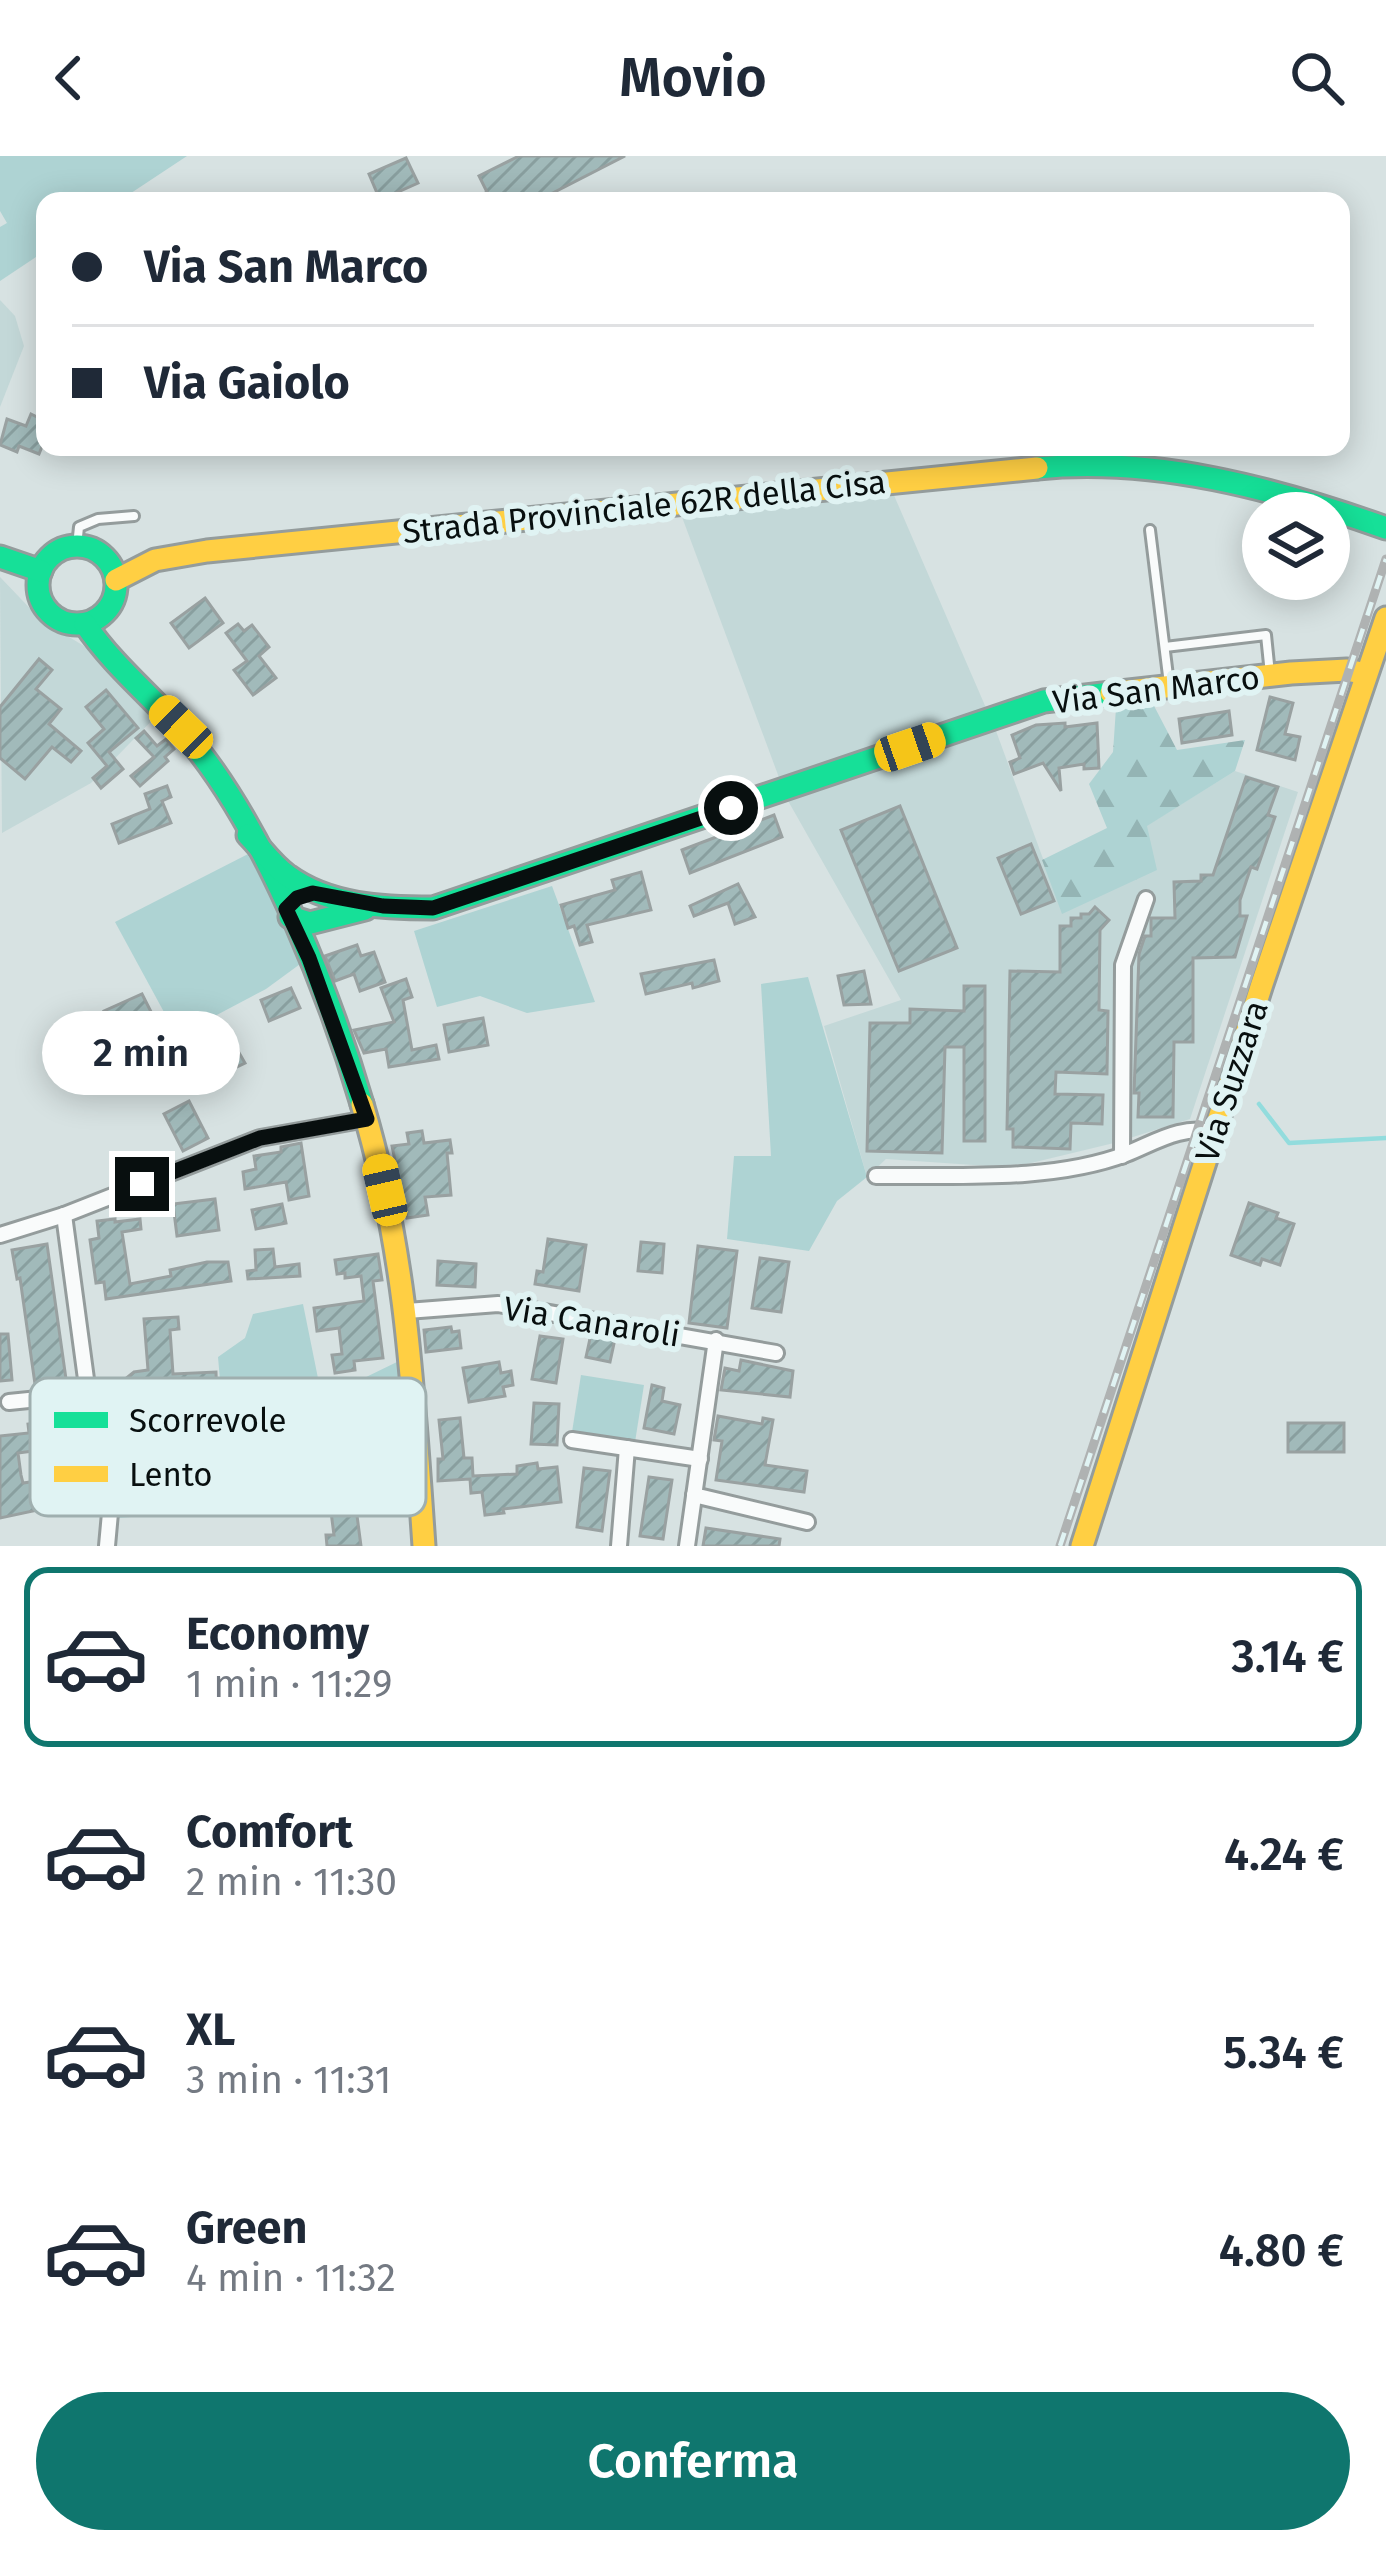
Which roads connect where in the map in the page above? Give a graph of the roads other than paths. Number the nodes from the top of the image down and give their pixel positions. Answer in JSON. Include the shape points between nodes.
{"nodes":[{"id":1,"x":134,"y":516,"type":"dead end"},
{"id":2,"x":1386,"y":528,"type":"edge"},
{"id":3,"x":1150,"y":530,"type":"dead end"},
{"id":4,"x":77,"y":546,"type":"junction"},
{"id":5,"x":0,"y":557,"type":"edge"},
{"id":6,"x":41,"y":571,"type":"junction"},
{"id":7,"x":116,"y":580,"type":"junction"},
{"id":8,"x":1386,"y":618,"type":"edge"},
{"id":9,"x":85,"y":624,"type":"junction"},
{"id":10,"x":1164,"y":647,"type":"junction"},
{"id":11,"x":1376,"y":673,"type":"edge"},
{"id":12,"x":1270,"y":675,"type":"junction"},
{"id":13,"x":1169,"y":687,"type":"junction"},
{"id":14,"x":248,"y":836,"type":"junction"},
{"id":15,"x":325,"y":894,"type":"junction"},
{"id":16,"x":1146,"y":899,"type":"dead end"},
{"id":17,"x":383,"y":906,"type":"junction"},
{"id":18,"x":288,"y":913,"type":"junction"},
{"id":19,"x":333,"y":916,"type":"junction"},
{"id":20,"x":309,"y":958,"type":"junction"},
{"id":21,"x":367,"y":1119,"type":"junction"},
{"id":22,"x":1214,"y":1133,"type":"junction"},
{"id":23,"x":1122,"y":1156,"type":"junction"},
{"id":24,"x":876,"y":1177,"type":"dead end"},
{"id":25,"x":64,"y":1214,"type":"junction"},
{"id":26,"x":0,"y":1234,"type":"edge"},
{"id":27,"x":406,"y":1311,"type":"junction"},
{"id":28,"x":716,"y":1340,"type":"junction"},
{"id":29,"x":776,"y":1353,"type":"dead end"},
{"id":30,"x":86,"y":1378,"type":"edge"},
{"id":31,"x":411,"y":1378,"type":"edge"},
{"id":32,"x":30,"y":1400,"type":"edge"},
{"id":33,"x":9,"y":1402,"type":"dead end"},
{"id":34,"x":572,"y":1439,"type":"dead end"},
{"id":35,"x":627,"y":1448,"type":"junction"},
{"id":36,"x":700,"y":1459,"type":"junction"},
{"id":37,"x":694,"y":1495,"type":"junction"},
{"id":38,"x":110,"y":1516,"type":"edge"},
{"id":39,"x":422,"y":1516,"type":"edge"},
{"id":40,"x":807,"y":1522,"type":"dead end"},
{"id":41,"x":623,"y":1545,"type":"edge"},
{"id":42,"x":107,"y":1546,"type":"edge"},
{"id":43,"x":424,"y":1546,"type":"edge"},
{"id":44,"x":687,"y":1546,"type":"edge"},
{"id":45,"x":1082,"y":1546,"type":"edge"}],
"edges":[{"from":1,"to":4,"type":"lane","via":[[80,526]]},
{"from":2,"to":7,"type":"main road","name":"Strada Provinciale 62R della Cisa","via":[[1225,480],[1138,468],[1011,469],[207,551],[155,560]]},
{"from":3,"to":10,"type":"lane"},
{"from":4,"to":6,"type":"main road","via":[[55,553]]},
{"from":4,"to":7,"type":"main road","via":[[107,560]]},
{"from":5,"to":6,"type":"main road"},
{"from":6,"to":9,"type":"main road","via":[[44,606],[62,621]]},
{"from":7,"to":9,"type":"main road","via":[[106,613]]},
{"from":8,"to":11,"type":"main road","name":"Via Suzzara"},
{"from":9,"to":14,"type":"main road","via":[[199,749]]},
{"from":10,"to":12,"type":"lane","via":[[1266,635]]},
{"from":10,"to":13,"type":"lane"},
{"from":11,"to":12,"type":"main road","name":"Via San Marco"},
{"from":11,"to":22,"type":"main road","name":"Via Suzzara"},
{"from":12,"to":13,"type":"main road","name":"Via San Marco"},
{"from":13,"to":17,"type":"main road","name":"Via San Marco","via":[[1044,701],[463,900]]},
{"from":14,"to":15,"type":"main road","name":"Via San Marco","via":[[283,873]]},
{"from":14,"to":18,"type":"main road"},
{"from":15,"to":17,"type":"main road","name":"Via San Marco"},
{"from":15,"to":18,"type":"main road","via":[[305,894]]},
{"from":16,"to":23,"type":"street","via":[[1123,965]]},
{"from":17,"to":19,"type":"main road","name":"Via San Marco"},
{"from":18,"to":19,"type":"main road","name":"Via San Marco","via":[[310,923]]},
{"from":18,"to":20,"type":"main road"},
{"from":19,"to":20,"type":"main road","via":[[316,931]]},
{"from":20,"to":21,"type":"main road"},
{"from":21,"to":25,"type":"street","via":[[260,1138]]},
{"from":21,"to":27,"type":"main road"},
{"from":22,"to":23,"type":"street","via":[[1197,1128]]},
{"from":22,"to":45,"type":"main road","name":"Via Suzzara"},
{"from":23,"to":24,"type":"street","via":[[986,1178]]},
{"from":25,"to":26,"type":"street"},
{"from":25,"to":30,"type":"street"},
{"from":27,"to":28,"type":"street","name":"Via Canaroli","via":[[498,1304]]},
{"from":27,"to":31,"type":"main road"},
{"from":28,"to":29,"type":"street","name":"Via Canaroli"},
{"from":28,"to":36,"type":"street"},
{"from":32,"to":33,"type":"street"},
{"from":34,"to":35,"type":"street"},
{"from":35,"to":36,"type":"street"},
{"from":35,"to":41,"type":"street"},
{"from":36,"to":37,"type":"street"},
{"from":37,"to":40,"type":"street"},
{"from":37,"to":44,"type":"street"},
{"from":38,"to":42,"type":"street"},
{"from":39,"to":43,"type":"main road"}]}
